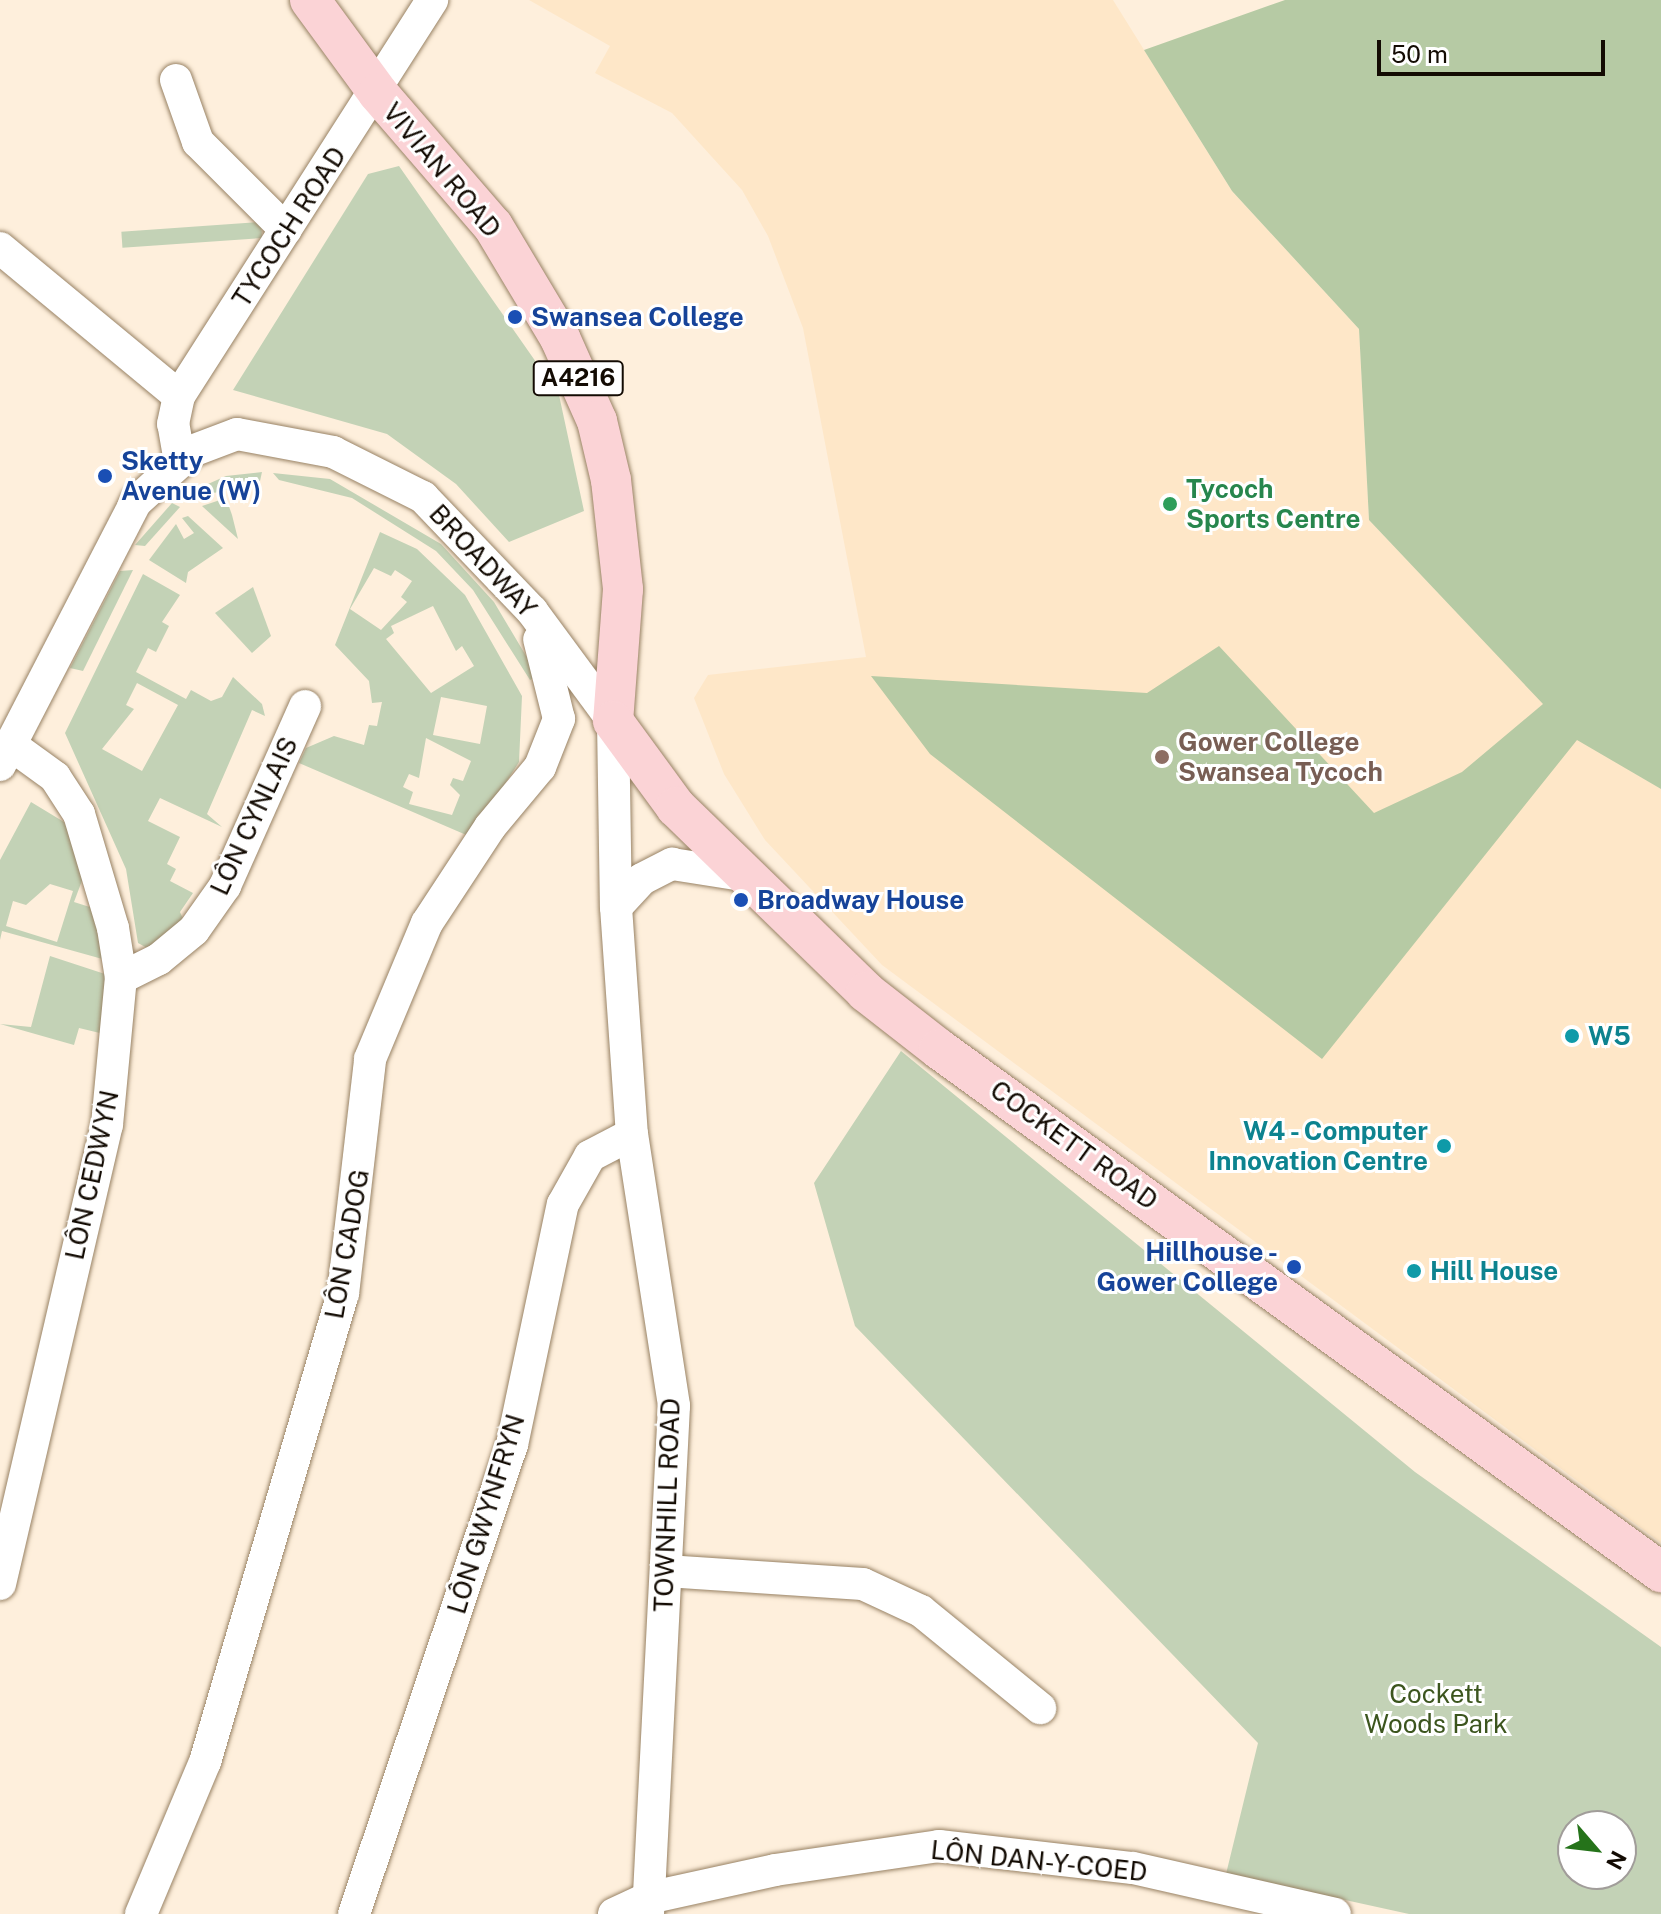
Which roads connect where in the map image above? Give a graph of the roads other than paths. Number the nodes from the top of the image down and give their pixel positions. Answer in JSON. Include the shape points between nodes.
{"nodes":[{"id":1,"x":310,"y":0,"type":"edge"},
{"id":2,"x":432,"y":0,"type":"edge"},
{"id":3,"x":176,"y":80,"type":"dead end"},
{"id":4,"x":378,"y":93,"type":"junction"},
{"id":5,"x":286,"y":230,"type":"junction"},
{"id":6,"x":0,"y":248,"type":"edge"},
{"id":7,"x":179,"y":396,"type":"junction"},
{"id":8,"x":180,"y":462,"type":"junction"},
{"id":9,"x":623,"y":589,"type":"junction"},
{"id":10,"x":524,"y":601,"type":"junction"},
{"id":11,"x":305,"y":706,"type":"dead end"},
{"id":12,"x":613,"y":721,"type":"junction"},
{"id":13,"x":5,"y":755,"type":"edge"},
{"id":14,"x":656,"y":780,"type":"junction"},
{"id":15,"x":742,"y":875,"type":"junction"},
{"id":16,"x":616,"y":907,"type":"junction"},
{"id":17,"x":121,"y":978,"type":"junction"},
{"id":18,"x":632,"y":1134,"type":"junction"},
{"id":19,"x":666,"y":1571,"type":"junction"},
{"id":20,"x":1661,"y":1572,"type":"edge"},
{"id":21,"x":0,"y":1584,"type":"edge"},
{"id":22,"x":1040,"y":1708,"type":"dead end"},
{"id":23,"x":648,"y":1906,"type":"edge"},
{"id":24,"x":141,"y":1914,"type":"edge"},
{"id":25,"x":354,"y":1914,"type":"edge"},
{"id":26,"x":614,"y":1914,"type":"edge"},
{"id":27,"x":1335,"y":1914,"type":"edge"}],
"edges":[{"from":1,"to":4,"type":"main road","name":"VIVIAN ROAD","number":"A4216"},
{"from":2,"to":4,"type":"street","name":"TYCOCH ROAD"},
{"from":3,"to":5,"type":"street","via":[[198,142]]},
{"from":4,"to":5,"type":"street","name":"TYCOCH ROAD"},
{"from":4,"to":9,"type":"main road","name":"VIVIAN ROAD","number":"A4216","via":[[493,226],[560,338],[597,421]]},
{"from":5,"to":7,"type":"street","name":"TYCOCH ROAD"},
{"from":6,"to":7,"type":"street"},
{"from":7,"to":8,"type":"street","name":"TYCOCH ROAD","via":[[173,424]]},
{"from":8,"to":10,"type":"street","name":"BROADWAY","via":[[222,436],[260,434],[360,463],[432,504]]},
{"from":8,"to":13,"type":"street","name":"BROADWAY","via":[[136,502],[112,538]]},
{"from":9,"to":12,"type":"main road","name":"VIVIAN ROAD","number":"A4216"},
{"from":9,"to":14,"type":"main road","number":"A4216"},
{"from":10,"to":12,"type":"street","name":"BROADWAY"},
{"from":10,"to":24,"type":"street","name":"LÔN CADOG","via":[[552,675],[559,719],[540,767],[490,827],[427,923],[370,1059],[343,1294],[205,1762]]},
{"from":11,"to":17,"type":"street","name":"LÔN CYNLAIS","via":[[225,886],[194,930],[159,959]]},
{"from":12,"to":14,"type":"main road","name":"COCKETT ROAD"},
{"from":12,"to":16,"type":"street","name":"TOWNHILL ROAD"},
{"from":13,"to":17,"type":"street","name":"LÔN CEDWYN","via":[[55,777],[79,814],[113,928]]},
{"from":14,"to":15,"type":"main road","name":"COCKETT ROAD"},
{"from":15,"to":16,"type":"street","via":[[672,864],[642,879]]},
{"from":15,"to":20,"type":"main road","name":"COCKETT ROAD","via":[[866,992],[939,1049]]},
{"from":16,"to":18,"type":"street","name":"TOWNHILL ROAD"},
{"from":17,"to":21,"type":"street","name":"LÔN CEDWYN","via":[[107,1125]]},
{"from":18,"to":19,"type":"street","name":"TOWNHILL ROAD","via":[[674,1406]]},
{"from":18,"to":25,"type":"street","name":"LÔN GWYNFRYN","via":[[590,1156],[563,1204],[512,1445]]},
{"from":19,"to":22,"type":"street","via":[[863,1584],[921,1611]]},
{"from":19,"to":23,"type":"street","name":"TOWNHILL ROAD"},
{"from":23,"to":26,"type":"street","name":"LÔN DAN-Y-COED"},
{"from":23,"to":27,"type":"street","name":"LÔN DAN-Y-COED","via":[[775,1870],[939,1846],[1133,1868]]}]}
